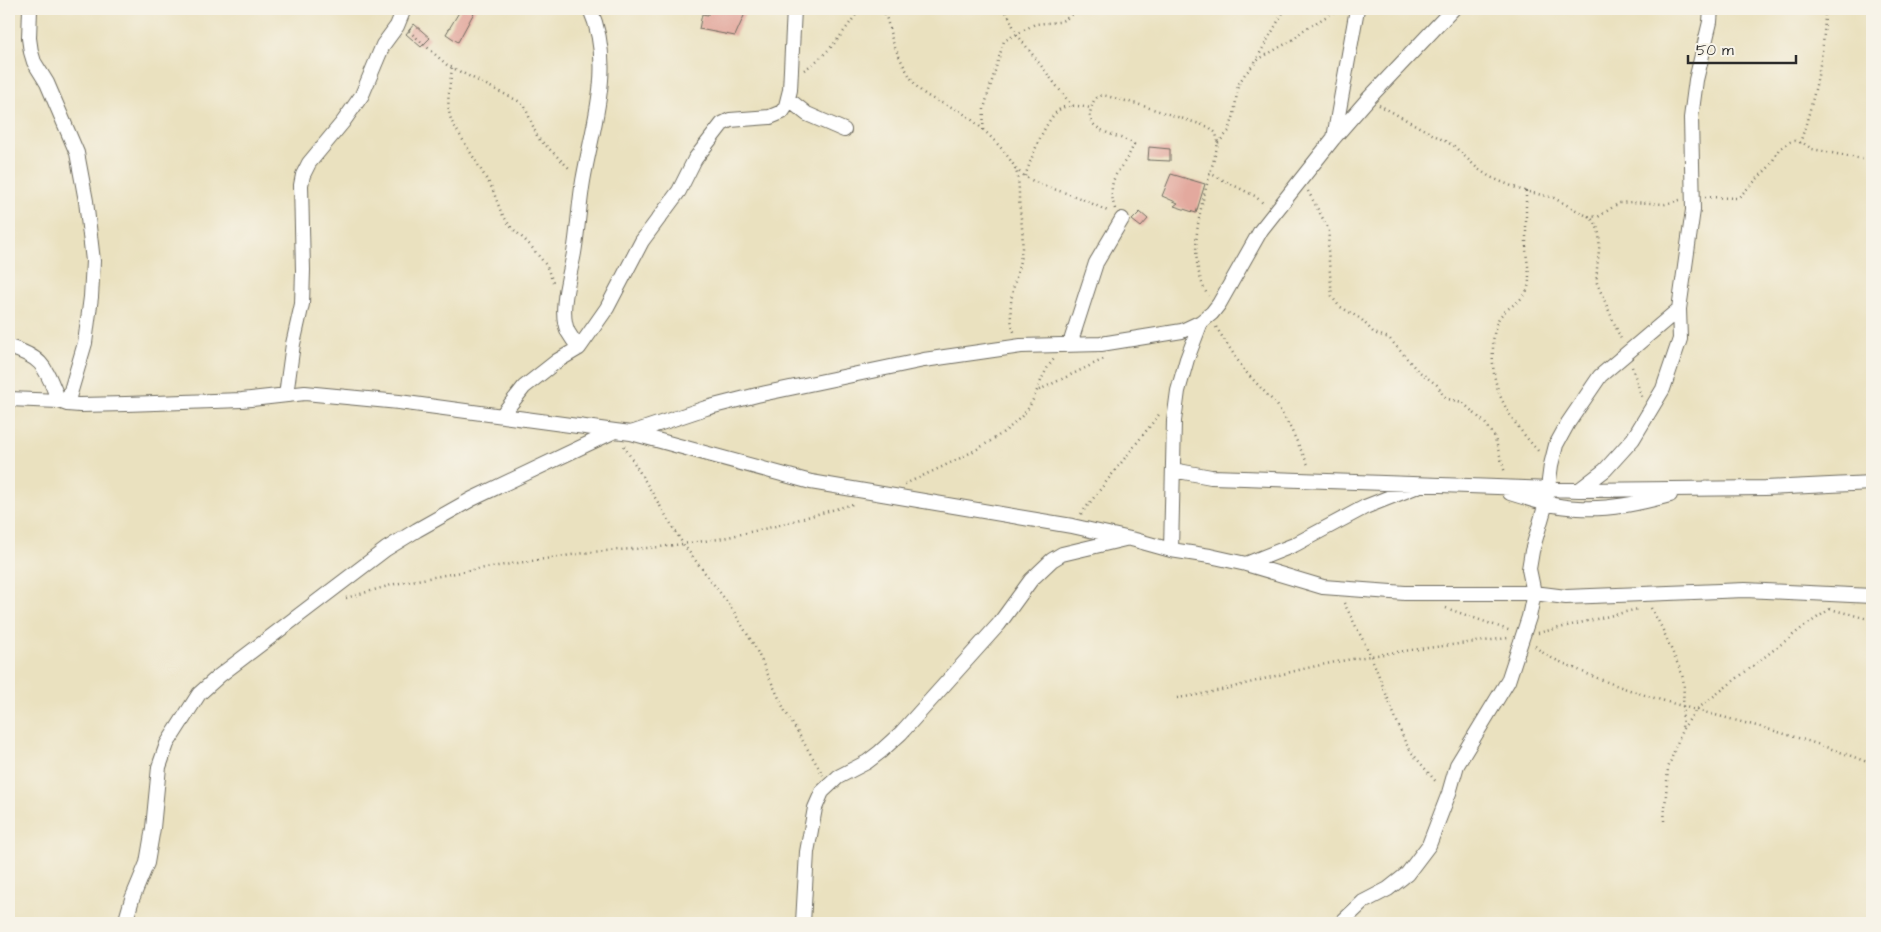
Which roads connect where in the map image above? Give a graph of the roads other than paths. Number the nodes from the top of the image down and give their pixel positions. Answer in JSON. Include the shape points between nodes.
{"nodes":[{"id":1,"x":30,"y":9,"type":"edge"},
{"id":2,"x":590,"y":9,"type":"edge"},
{"id":3,"x":794,"y":9,"type":"edge"},
{"id":4,"x":1357,"y":9,"type":"edge"},
{"id":5,"x":1453,"y":9,"type":"edge"},
{"id":6,"x":1711,"y":9,"type":"edge"},
{"id":7,"x":402,"y":15,"type":"edge"},
{"id":8,"x":788,"y":99,"type":"junction"},
{"id":9,"x":844,"y":130,"type":"dead end"},
{"id":10,"x":1333,"y":139,"type":"junction"},
{"id":11,"x":1122,"y":219,"type":"dead end"},
{"id":12,"x":1679,"y":309,"type":"junction"},
{"id":13,"x":1209,"y":315,"type":"junction"},
{"id":14,"x":1068,"y":344,"type":"junction"},
{"id":15,"x":9,"y":347,"type":"edge"},
{"id":16,"x":579,"y":348,"type":"junction"},
{"id":17,"x":286,"y":395,"type":"junction"},
{"id":18,"x":9,"y":400,"type":"edge"},
{"id":19,"x":63,"y":402,"type":"junction"},
{"id":20,"x":502,"y":415,"type":"junction"},
{"id":21,"x":615,"y":431,"type":"junction"},
{"id":22,"x":631,"y":433,"type":"junction"},
{"id":23,"x":1551,"y":464,"type":"junction"},
{"id":24,"x":1173,"y":470,"type":"junction"},
{"id":25,"x":1872,"y":483,"type":"edge"},
{"id":26,"x":1423,"y":484,"type":"junction"},
{"id":27,"x":1491,"y":487,"type":"junction"},
{"id":28,"x":1575,"y":490,"type":"junction"},
{"id":29,"x":1688,"y":490,"type":"junction"},
{"id":30,"x":1548,"y":496,"type":"junction"},
{"id":31,"x":1127,"y":538,"type":"junction"},
{"id":32,"x":1171,"y":550,"type":"junction"},
{"id":33,"x":1246,"y":564,"type":"junction"},
{"id":34,"x":1534,"y":593,"type":"junction"},
{"id":35,"x":1872,"y":596,"type":"edge"},
{"id":36,"x":125,"y":923,"type":"edge"},
{"id":37,"x":803,"y":923,"type":"edge"},
{"id":38,"x":1341,"y":923,"type":"edge"}],
"edges":[{"from":1,"to":19,"type":"street","via":[[29,38],[34,62],[48,83],[77,153],[93,261],[85,343]]},
{"from":2,"to":16,"type":"street","via":[[600,39],[602,76],[564,306],[568,332]]},
{"from":3,"to":8,"type":"street"},
{"from":4,"to":10,"type":"street"},
{"from":5,"to":10,"type":"street"},
{"from":6,"to":12,"type":"street","via":[[1691,118],[1692,222]]},
{"from":7,"to":17,"type":"street","via":[[384,45],[362,95],[303,175],[302,304]]},
{"from":8,"to":9,"type":"street","via":[[808,114]]},
{"from":8,"to":16,"type":"street","via":[[782,112],[775,116],[730,120],[710,138],[679,191],[642,241],[607,308]]},
{"from":10,"to":13,"type":"street","via":[[1261,230]]},
{"from":11,"to":14,"type":"street","via":[[1096,263]]},
{"from":12,"to":23,"type":"street","via":[[1600,376],[1575,410],[1556,445]]},
{"from":12,"to":28,"type":"street","via":[[1680,339],[1663,389],[1622,452],[1605,470]]},
{"from":13,"to":14,"type":"street","via":[[1182,331],[1101,344]]},
{"from":13,"to":24,"type":"street","via":[[1186,359],[1178,391]]},
{"from":14,"to":22,"type":"street","via":[[1021,346],[924,360],[757,395]]},
{"from":15,"to":19,"type":"street","via":[[40,362]]},
{"from":16,"to":20,"type":"street","via":[[524,387]]},
{"from":17,"to":19,"type":"street","via":[[190,402]]},
{"from":17,"to":20,"type":"street","via":[[345,396]]},
{"from":18,"to":19,"type":"street"},
{"from":20,"to":21,"type":"street"},
{"from":21,"to":22,"type":"street"},
{"from":21,"to":36,"type":"street","via":[[472,499],[386,549],[199,694],[167,744],[159,767],[147,863]]},
{"from":22,"to":31,"type":"street","via":[[810,482]]},
{"from":23,"to":28,"type":"street","via":[[1560,478]]},
{"from":23,"to":30,"type":"street"},
{"from":24,"to":26,"type":"street","via":[[1211,476]]},
{"from":24,"to":32,"type":"street"},
{"from":25,"to":29,"type":"street"},
{"from":26,"to":27,"type":"street"},
{"from":26,"to":33,"type":"street","via":[[1364,507],[1294,545]]},
{"from":27,"to":30,"type":"street"},
{"from":27,"to":30,"type":"street"},
{"from":28,"to":29,"type":"street"},
{"from":28,"to":30,"type":"street"},
{"from":29,"to":30,"type":"street","via":[[1608,508],[1578,508]]},
{"from":30,"to":34,"type":"street","via":[[1529,569]]},
{"from":31,"to":32,"type":"street"},
{"from":31,"to":37,"type":"street","via":[[1062,554],[1052,560],[1030,580],[999,624],[900,733],[867,762],[828,784],[818,800],[811,826]]},
{"from":32,"to":33,"type":"street"},
{"from":33,"to":34,"type":"street","via":[[1322,587],[1405,593]]},
{"from":34,"to":35,"type":"street","via":[[1566,597],[1744,590]]},
{"from":34,"to":38,"type":"street","via":[[1530,617],[1508,680],[1461,758],[1429,845],[1407,874],[1363,902]]}]}
